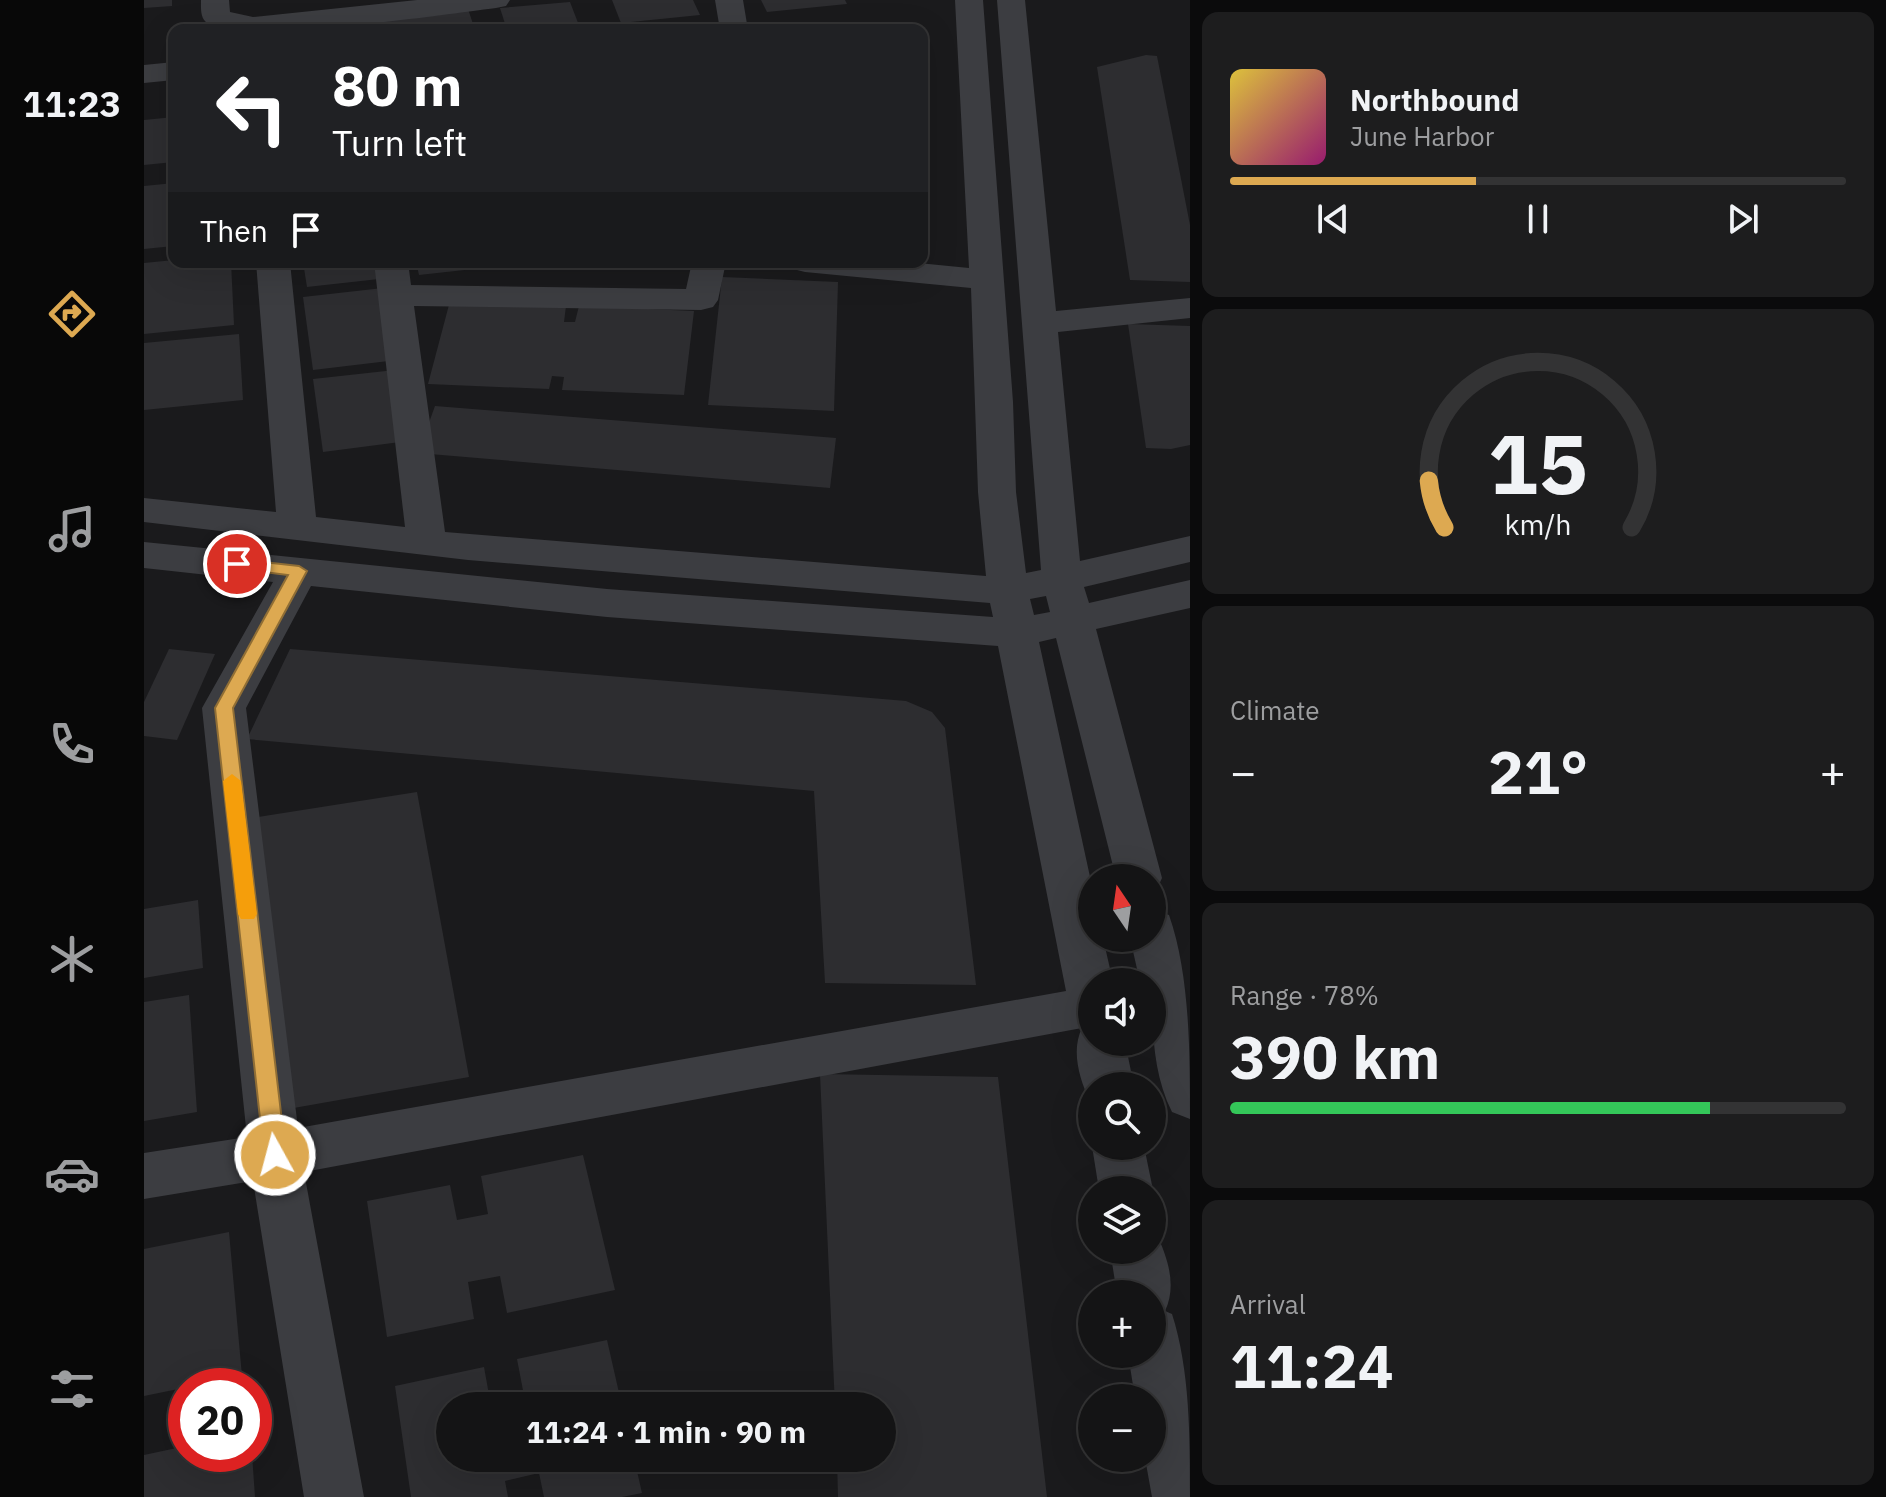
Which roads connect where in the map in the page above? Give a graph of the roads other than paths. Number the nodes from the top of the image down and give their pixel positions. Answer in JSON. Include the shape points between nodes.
{"nodes":[{"id":1,"x":215,"y":0,"type":"edge"},
{"id":2,"x":496,"y":0,"type":"edge"},
{"id":3,"x":729,"y":0,"type":"edge"},
{"id":4,"x":969,"y":0,"type":"edge"},
{"id":5,"x":1011,"y":0,"type":"edge"},
{"id":6,"x":388,"y":6,"type":"edge"},
{"id":7,"x":360,"y":22,"type":"edge"},
{"id":8,"x":238,"y":24,"type":"edge"},
{"id":9,"x":324,"y":24,"type":"edge"},
{"id":10,"x":733,"y":24,"type":"edge"},
{"id":11,"x":168,"y":72,"type":"edge"},
{"id":12,"x":144,"y":74,"type":"edge"},
{"id":13,"x":274,"y":268,"type":"edge"},
{"id":14,"x":708,"y":268,"type":"edge"},
{"id":15,"x":866,"y":268,"type":"edge"},
{"id":16,"x":393,"y":279,"type":"edge"},
{"id":17,"x":988,"y":280,"type":"junction"},
{"id":18,"x":1190,"y":308,"type":"edge"},
{"id":19,"x":1039,"y":323,"type":"junction"},
{"id":20,"x":144,"y":510,"type":"edge"},
{"id":21,"x":427,"y":542,"type":"junction"},
{"id":22,"x":298,"y":549,"type":"junction"},
{"id":23,"x":1190,"y":549,"type":"edge"},
{"id":24,"x":144,"y":555,"type":"edge"},
{"id":25,"x":1062,"y":579,"type":"junction"},
{"id":26,"x":1190,"y":594,"type":"edge"},
{"id":27,"x":1012,"y":612,"type":"junction"},
{"id":28,"x":1072,"y":621,"type":"junction"},
{"id":29,"x":1135,"y":864,"type":"edge"},
{"id":30,"x":1166,"y":931,"type":"edge"},
{"id":31,"x":1190,"y":932,"type":"edge"},
{"id":32,"x":1158,"y":952,"type":"edge"},
{"id":33,"x":1085,"y":968,"type":"edge"},
{"id":34,"x":1078,"y":1006,"type":"edge"},
{"id":35,"x":1190,"y":1097,"type":"edge"},
{"id":36,"x":275,"y":1155,"type":"junction"},
{"id":37,"x":144,"y":1176,"type":"edge"},
{"id":38,"x":1159,"y":1368,"type":"edge"},
{"id":39,"x":334,"y":1497,"type":"edge"},
{"id":40,"x":1182,"y":1497,"type":"edge"}],
"edges":[{"from":1,"to":8,"type":"street","via":[[216,16]]},
{"from":2,"to":6,"type":"street"},
{"from":3,"to":10,"type":"street"},
{"from":4,"to":17,"type":"street"},
{"from":5,"to":19,"type":"street"},
{"from":6,"to":7,"type":"street"},
{"from":7,"to":9,"type":"street"},
{"from":11,"to":12,"type":"street"},
{"from":13,"to":22,"type":"street"},
{"from":14,"to":16,"type":"street","via":[[701,300]]},
{"from":15,"to":17,"type":"street"},
{"from":16,"to":21,"type":"street"},
{"from":17,"to":27,"type":"street","via":[[997,492]]},
{"from":18,"to":19,"type":"street"},
{"from":19,"to":25,"type":"street"},
{"from":20,"to":22,"type":"street"},
{"from":21,"to":22,"type":"street"},
{"from":21,"to":27,"type":"street"},
{"from":22,"to":24,"type":"street"},
{"from":22,"to":27,"type":"street","via":[[607,603]]},
{"from":22,"to":36,"type":"street","via":[[224,708]]},
{"from":23,"to":25,"type":"street"},
{"from":25,"to":27,"type":"street"},
{"from":25,"to":28,"type":"street"},
{"from":26,"to":28,"type":"street"},
{"from":27,"to":28,"type":"street"},
{"from":27,"to":33,"type":"street"},
{"from":28,"to":29,"type":"street"},
{"from":30,"to":31,"type":"street"},
{"from":32,"to":35,"type":"street"},
{"from":34,"to":36,"type":"street"},
{"from":36,"to":37,"type":"street"},
{"from":36,"to":39,"type":"street"},
{"from":38,"to":40,"type":"street"}]}
